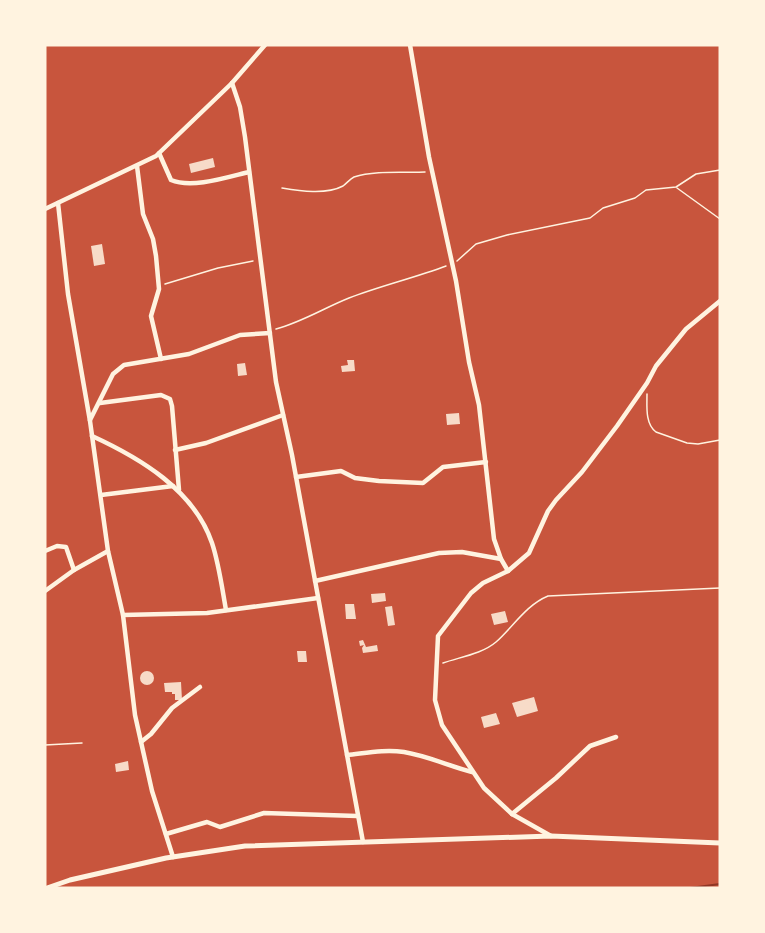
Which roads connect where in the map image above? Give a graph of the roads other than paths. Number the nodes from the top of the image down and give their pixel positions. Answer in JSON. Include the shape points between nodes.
{"nodes":[{"id":1,"x":265,"y":45,"type":"edge"},
{"id":2,"x":410,"y":45,"type":"edge"},
{"id":3,"x":232,"y":83,"type":"junction"},
{"id":4,"x":159,"y":153,"type":"junction"},
{"id":5,"x":137,"y":166,"type":"junction"},
{"id":6,"x":249,"y":172,"type":"junction"},
{"id":7,"x":58,"y":203,"type":"junction"},
{"id":8,"x":45,"y":209,"type":"edge"},
{"id":9,"x":720,"y":301,"type":"edge"},
{"id":10,"x":270,"y":332,"type":"junction"},
{"id":11,"x":161,"y":359,"type":"junction"},
{"id":12,"x":100,"y":403,"type":"junction"},
{"id":13,"x":283,"y":414,"type":"junction"},
{"id":14,"x":90,"y":421,"type":"junction"},
{"id":15,"x":92,"y":436,"type":"junction"},
{"id":16,"x":175,"y":450,"type":"junction"},
{"id":17,"x":486,"y":462,"type":"junction"},
{"id":18,"x":296,"y":477,"type":"junction"},
{"id":19,"x":173,"y":486,"type":"junction"},
{"id":20,"x":179,"y":490,"type":"junction"},
{"id":21,"x":101,"y":495,"type":"junction"},
{"id":22,"x":45,"y":551,"type":"edge"},
{"id":23,"x":108,"y":551,"type":"junction"},
{"id":24,"x":501,"y":559,"type":"junction"},
{"id":25,"x":74,"y":570,"type":"junction"},
{"id":26,"x":508,"y":571,"type":"junction"},
{"id":27,"x":315,"y":581,"type":"junction"},
{"id":28,"x":45,"y":591,"type":"edge"},
{"id":29,"x":318,"y":598,"type":"junction"},
{"id":30,"x":226,"y":610,"type":"junction"},
{"id":31,"x":123,"y":615,"type":"junction"},
{"id":32,"x":200,"y":687,"type":"dead end"},
{"id":33,"x":616,"y":737,"type":"dead end"},
{"id":34,"x":141,"y":742,"type":"junction"},
{"id":35,"x":347,"y":756,"type":"junction"},
{"id":36,"x":472,"y":772,"type":"junction"},
{"id":37,"x":512,"y":814,"type":"junction"},
{"id":38,"x":357,"y":816,"type":"junction"},
{"id":39,"x":166,"y":834,"type":"junction"},
{"id":40,"x":551,"y":836,"type":"junction"},
{"id":41,"x":363,"y":842,"type":"junction"},
{"id":42,"x":720,"y":843,"type":"edge"},
{"id":43,"x":173,"y":857,"type":"junction"},
{"id":44,"x":47,"y":888,"type":"edge"}],
"edges":[{"from":1,"to":3,"type":"street"},
{"from":2,"to":17,"type":"street"},
{"from":3,"to":4,"type":"street"},
{"from":3,"to":6,"type":"street","via":[[240,107]]},
{"from":4,"to":5,"type":"street"},
{"from":4,"to":6,"type":"street","via":[[171,180],[179,183]]},
{"from":5,"to":7,"type":"street"},
{"from":5,"to":11,"type":"street","via":[[143,214],[156,256],[159,288],[152,316]]},
{"from":6,"to":10,"type":"street"},
{"from":7,"to":8,"type":"street"},
{"from":7,"to":14,"type":"street","via":[[68,294]]},
{"from":9,"to":26,"type":"street","via":[[686,329],[656,366],[593,458],[548,511],[529,553]]},
{"from":10,"to":11,"type":"street","via":[[240,335],[189,354]]},
{"from":10,"to":13,"type":"street"},
{"from":11,"to":12,"type":"street","via":[[117,369]]},
{"from":12,"to":14,"type":"street"},
{"from":12,"to":16,"type":"street","via":[[166,396],[172,406]]},
{"from":13,"to":16,"type":"street","via":[[206,443]]},
{"from":13,"to":18,"type":"street"},
{"from":14,"to":15,"type":"street"},
{"from":15,"to":19,"type":"street","via":[[119,449]]},
{"from":15,"to":21,"type":"street"},
{"from":16,"to":20,"type":"street"},
{"from":17,"to":18,"type":"street","via":[[443,467],[423,483],[379,481],[341,471]]},
{"from":17,"to":24,"type":"street","via":[[489,509]]},
{"from":18,"to":27,"type":"street"},
{"from":19,"to":20,"type":"street"},
{"from":19,"to":21,"type":"street"},
{"from":20,"to":30,"type":"street","via":[[212,543]]},
{"from":21,"to":23,"type":"street"},
{"from":22,"to":25,"type":"street","via":[[66,547]]},
{"from":23,"to":25,"type":"street"},
{"from":23,"to":31,"type":"street"},
{"from":24,"to":26,"type":"street"},
{"from":24,"to":27,"type":"street","via":[[462,552],[439,554]]},
{"from":25,"to":28,"type":"street"},
{"from":26,"to":36,"type":"street","via":[[471,593],[438,636],[435,700],[442,725]]},
{"from":27,"to":29,"type":"street"},
{"from":29,"to":30,"type":"street"},
{"from":29,"to":35,"type":"street"},
{"from":30,"to":31,"type":"street"},
{"from":31,"to":34,"type":"street"},
{"from":32,"to":34,"type":"street","via":[[172,708]]},
{"from":33,"to":37,"type":"street","via":[[590,746]]},
{"from":34,"to":39,"type":"street"},
{"from":35,"to":36,"type":"street","via":[[401,751]]},
{"from":35,"to":38,"type":"street"},
{"from":36,"to":37,"type":"street"},
{"from":37,"to":40,"type":"street"},
{"from":38,"to":39,"type":"street","via":[[264,813],[220,827],[207,822]]},
{"from":38,"to":41,"type":"street"},
{"from":39,"to":43,"type":"street"},
{"from":40,"to":41,"type":"street"},
{"from":40,"to":42,"type":"street"},
{"from":41,"to":43,"type":"street","via":[[245,846]]},
{"from":43,"to":44,"type":"street"}]}
